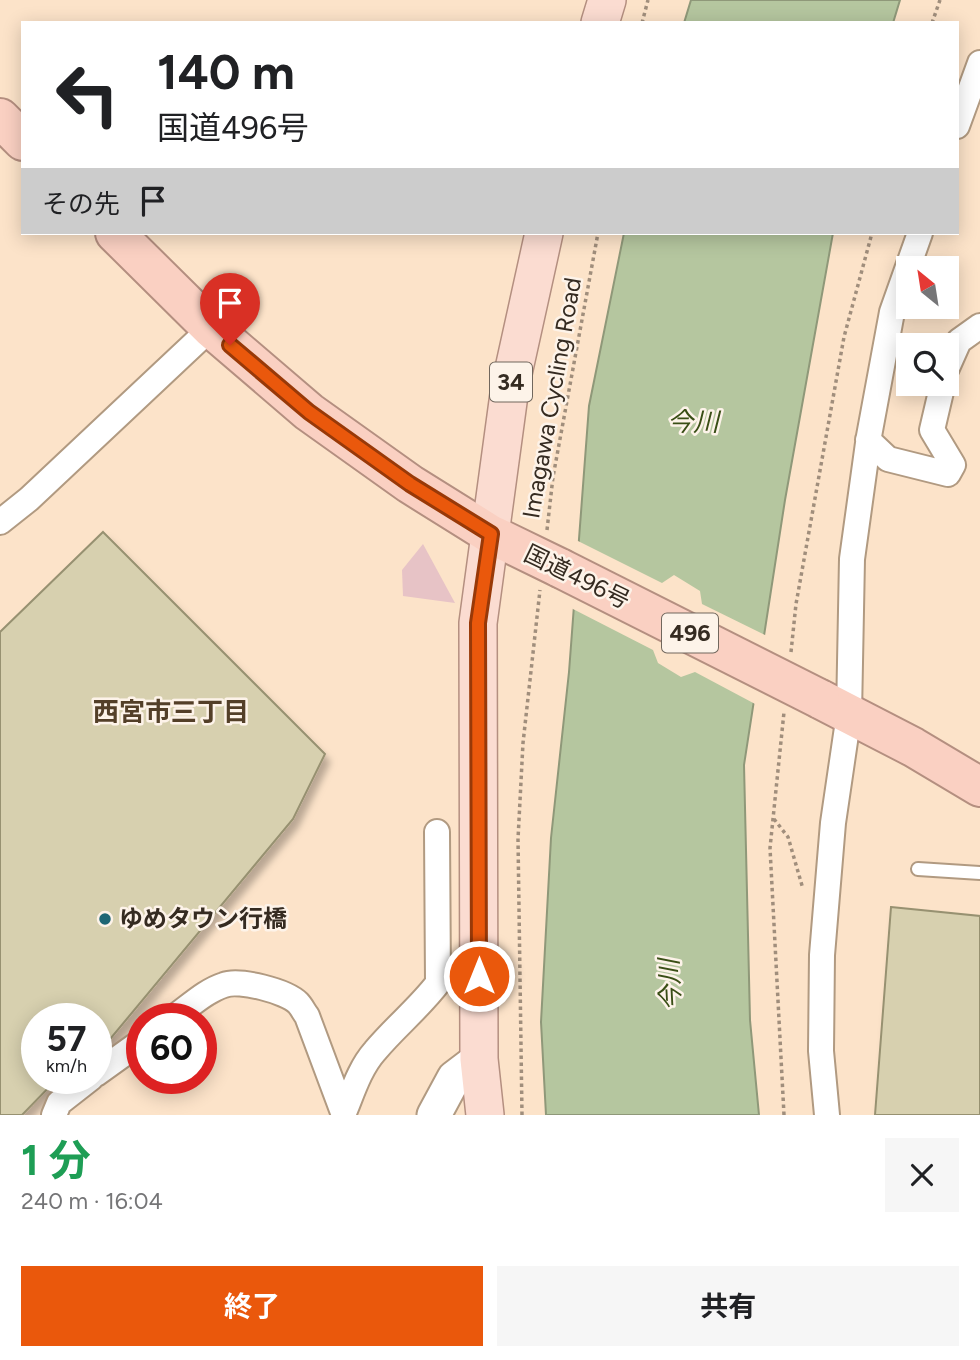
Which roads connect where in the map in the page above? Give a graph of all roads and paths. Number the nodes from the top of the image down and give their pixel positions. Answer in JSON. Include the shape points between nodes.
{"nodes":[{"id":1,"x":607,"y":0,"type":"edge"},
{"id":2,"x":648,"y":0,"type":"edge"},
{"id":3,"x":940,"y":0,"type":"edge"},
{"id":4,"x":601,"y":21,"type":"edge"},
{"id":5,"x":643,"y":21,"type":"edge"},
{"id":6,"x":933,"y":21,"type":"edge"},
{"id":7,"x":980,"y":63,"type":"edge"},
{"id":8,"x":0,"y":118,"type":"edge"},
{"id":9,"x":959,"y":121,"type":"edge"},
{"id":10,"x":21,"y":139,"type":"edge"},
{"id":11,"x":117,"y":235,"type":"edge"},
{"id":12,"x":544,"y":235,"type":"edge"},
{"id":13,"x":598,"y":235,"type":"edge"},
{"id":14,"x":871,"y":235,"type":"edge"},
{"id":15,"x":919,"y":235,"type":"edge"},
{"id":16,"x":980,"y":326,"type":"edge"},
{"id":17,"x":211,"y":328,"type":"junction"},
{"id":18,"x":959,"y":341,"type":"edge"},
{"id":19,"x":940,"y":396,"type":"edge"},
{"id":20,"x":869,"y":440,"type":"junction"},
{"id":21,"x":0,"y":522,"type":"edge"},
{"id":22,"x":547,"y":530,"type":"dead end"},
{"id":23,"x":491,"y":534,"type":"junction"},
{"id":24,"x":550,"y":576,"type":"junction"},
{"id":25,"x":790,"y":659,"type":"dead end"},
{"id":26,"x":818,"y":704,"type":"junction"},
{"id":27,"x":980,"y":787,"type":"edge"},
{"id":28,"x":773,"y":817,"type":"junction"},
{"id":29,"x":437,"y":832,"type":"dead end"},
{"id":30,"x":918,"y":869,"type":"dead end"},
{"id":31,"x":980,"y":873,"type":"edge"},
{"id":32,"x":806,"y":896,"type":"dead end"},
{"id":33,"x":194,"y":1003,"type":"edge"},
{"id":34,"x":479,"y":1059,"type":"junction"},
{"id":35,"x":71,"y":1094,"type":"edge"},
{"id":36,"x":54,"y":1115,"type":"edge"},
{"id":37,"x":434,"y":1115,"type":"edge"},
{"id":38,"x":485,"y":1115,"type":"edge"},
{"id":39,"x":522,"y":1115,"type":"edge"},
{"id":40,"x":784,"y":1115,"type":"edge"},
{"id":41,"x":827,"y":1115,"type":"edge"}],
"edges":[{"from":1,"to":4,"type":"main road"},
{"from":2,"to":5,"type":"path"},
{"from":3,"to":6,"type":"path"},
{"from":7,"to":9,"type":"street"},
{"from":8,"to":10,"type":"highway"},
{"from":11,"to":17,"type":"highway","name":"国道496号","number":"496"},
{"from":12,"to":23,"type":"main road","number":"34","via":[[510,387]]},
{"from":13,"to":22,"type":"path","name":"Imagawa Cycling Road"},
{"from":14,"to":25,"type":"path","via":[[844,337]]},
{"from":15,"to":20,"type":"street","via":[[892,312]]},
{"from":16,"to":18,"type":"street"},
{"from":17,"to":21,"type":"street"},
{"from":17,"to":23,"type":"highway","name":"国道496号","number":"496","via":[[309,412],[410,484]]},
{"from":19,"to":20,"type":"street","via":[[932,430],[953,466],[948,474],[888,459]]},
{"from":20,"to":26,"type":"street","via":[[852,559]]},
{"from":23,"to":24,"type":"highway","name":"国道496号","number":"496"},
{"from":23,"to":34,"type":"main road","number":"34","via":[[478,623]]},
{"from":24,"to":26,"type":"highway","name":"国道496号","number":"496","bridge":true},
{"from":24,"to":39,"type":"path","via":[[523,743],[518,839]]},
{"from":26,"to":27,"type":"highway","name":"国道496号","number":"496","via":[[913,747]]},
{"from":26,"to":28,"type":"path"},
{"from":26,"to":41,"type":"street","via":[[833,823],[822,955],[821,1051]]},
{"from":28,"to":32,"type":"path","via":[[788,837]]},
{"from":28,"to":40,"type":"path","via":[[770,848]]},
{"from":29,"to":33,"type":"street","via":[[439,983],[373,1053],[344,1115],[298,1002],[282,993],[228,983]]},
{"from":30,"to":31,"type":"lane"},
{"from":34,"to":37,"type":"main road","via":[[454,1078]]},
{"from":34,"to":38,"type":"main road","number":"34"},
{"from":35,"to":36,"type":"street"}]}
